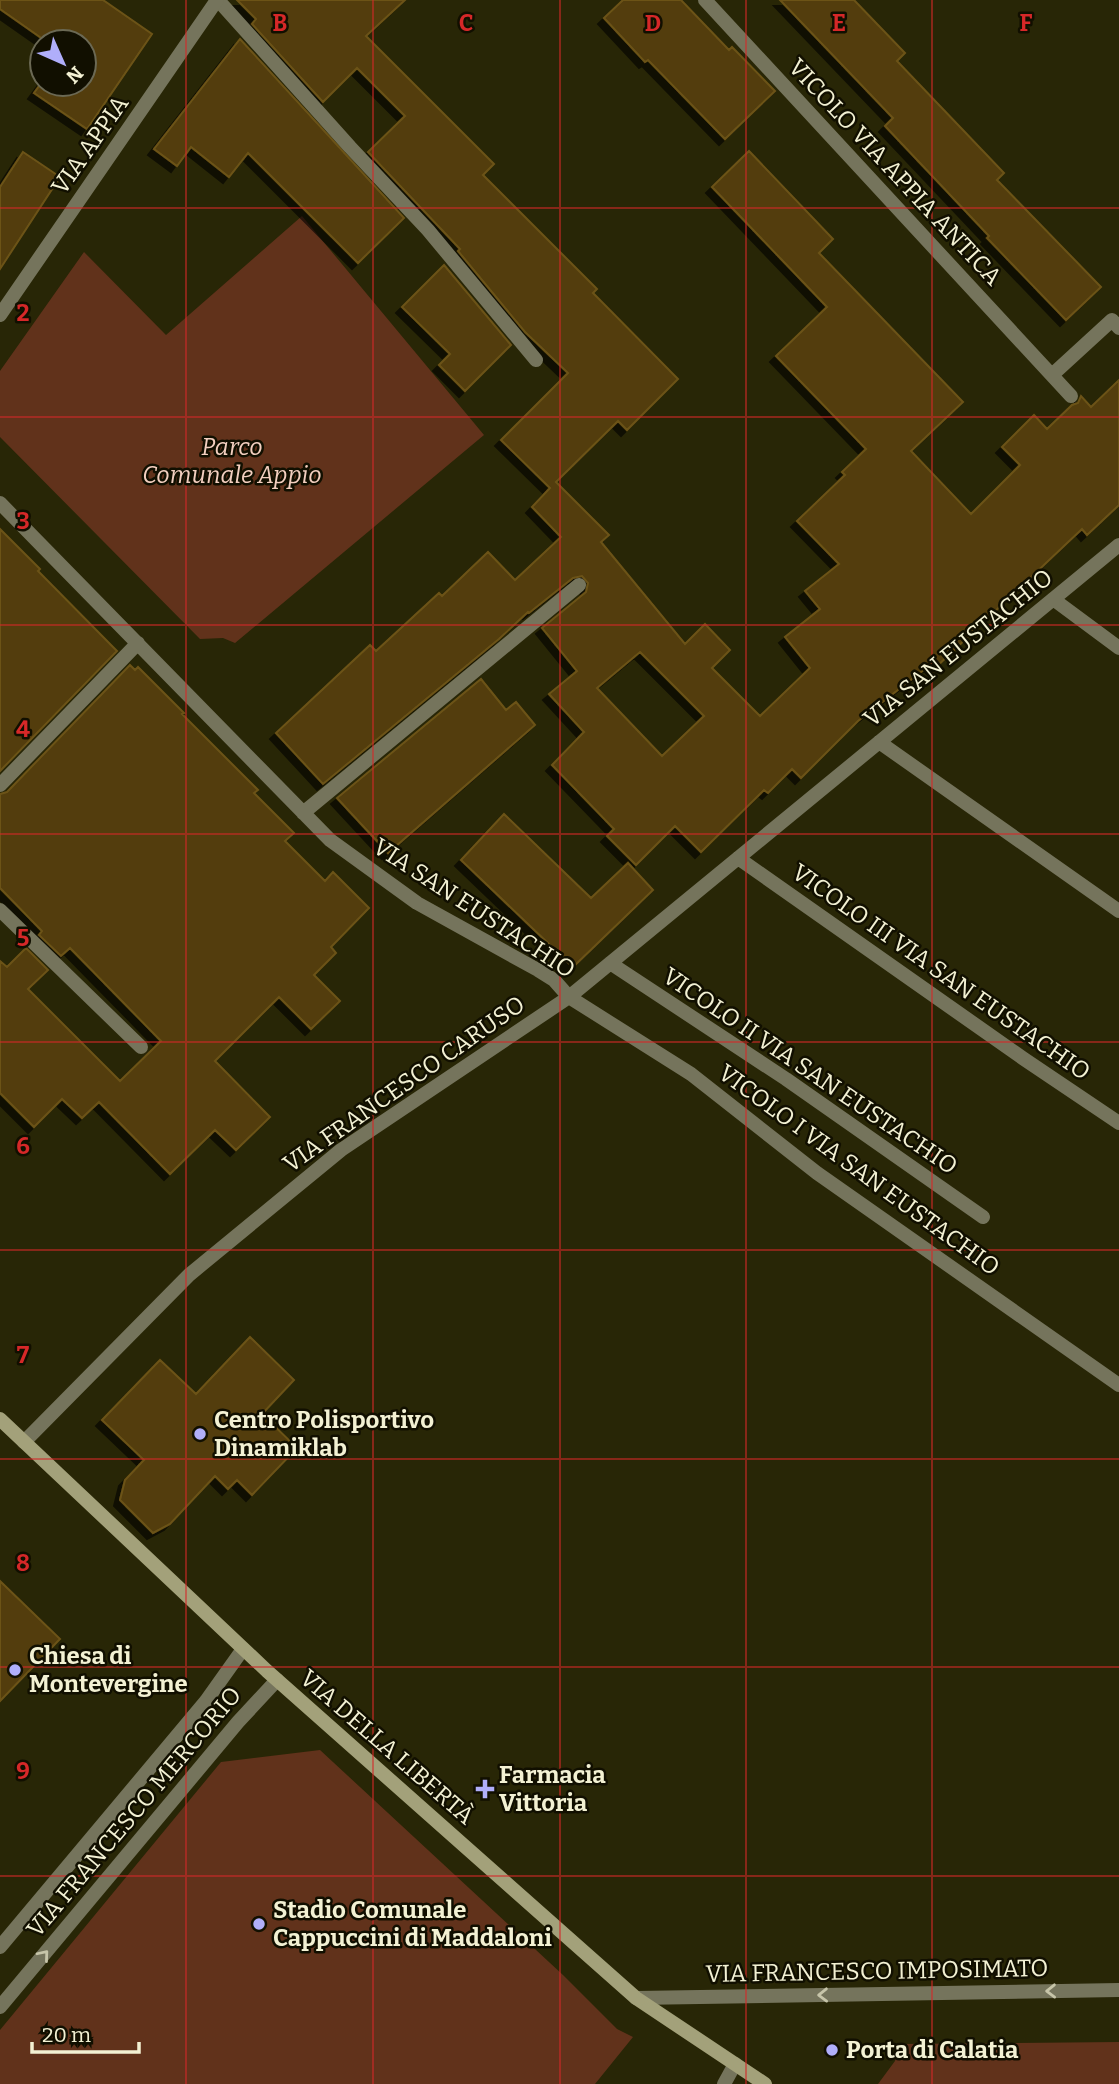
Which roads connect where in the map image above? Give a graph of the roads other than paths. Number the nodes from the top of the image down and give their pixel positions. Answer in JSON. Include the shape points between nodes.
{"nodes":[{"id":1,"x":217,"y":0,"type":"edge"},
{"id":2,"x":705,"y":0,"type":"edge"},
{"id":3,"x":0,"y":315,"type":"edge"},
{"id":4,"x":1119,"y":328,"type":"edge"},
{"id":5,"x":536,"y":360,"type":"dead end"},
{"id":6,"x":1052,"y":375,"type":"junction"},
{"id":7,"x":1071,"y":396,"type":"dead end"},
{"id":8,"x":0,"y":503,"type":"edge"},
{"id":9,"x":1119,"y":545,"type":"edge"},
{"id":10,"x":579,"y":585,"type":"dead end"},
{"id":11,"x":1053,"y":599,"type":"junction"},
{"id":12,"x":138,"y":643,"type":"junction"},
{"id":13,"x":1119,"y":648,"type":"edge"},
{"id":14,"x":879,"y":742,"type":"junction"},
{"id":15,"x":0,"y":785,"type":"edge"},
{"id":16,"x":303,"y":813,"type":"junction"},
{"id":17,"x":738,"y":858,"type":"junction"},
{"id":18,"x":0,"y":910,"type":"edge"},
{"id":19,"x":1119,"y":911,"type":"edge"},
{"id":20,"x":610,"y":963,"type":"junction"},
{"id":21,"x":569,"y":997,"type":"junction"},
{"id":22,"x":141,"y":1046,"type":"dead end"},
{"id":23,"x":1119,"y":1124,"type":"edge"},
{"id":24,"x":983,"y":1217,"type":"dead end"},
{"id":25,"x":1119,"y":1385,"type":"edge"},
{"id":26,"x":0,"y":1419,"type":"edge"},
{"id":27,"x":24,"y":1441,"type":"junction"},
{"id":28,"x":243,"y":1649,"type":"junction"},
{"id":29,"x":277,"y":1680,"type":"junction"},
{"id":30,"x":0,"y":1947,"type":"edge"},
{"id":31,"x":1119,"y":1990,"type":"edge"},
{"id":32,"x":636,"y":1998,"type":"junction"},
{"id":33,"x":0,"y":2007,"type":"edge"},
{"id":34,"x":735,"y":2064,"type":"junction"},
{"id":35,"x":724,"y":2084,"type":"edge"},
{"id":36,"x":765,"y":2084,"type":"edge"}],
"edges":[{"from":1,"to":3,"type":"street","name":"VIA APPIA"},
{"from":1,"to":5,"type":"street","via":[[428,230]]},
{"from":2,"to":6,"type":"street","name":"VICOLO VIA APPIA ANTICA"},
{"from":4,"to":6,"type":"street","via":[[1112,320]]},
{"from":6,"to":7,"type":"street","name":"VICOLO VIA APPIA ANTICA"},
{"from":8,"to":12,"type":"street","name":"VIA SAN EUSTACHIO"},
{"from":9,"to":11,"type":"street","name":"VIA SAN EUSTACHIO"},
{"from":10,"to":16,"type":"street"},
{"from":11,"to":13,"type":"street"},
{"from":11,"to":14,"type":"street","name":"VIA SAN EUSTACHIO"},
{"from":12,"to":15,"type":"street"},
{"from":12,"to":16,"type":"street","name":"VIA SAN EUSTACHIO"},
{"from":14,"to":17,"type":"street","name":"VIA SAN EUSTACHIO"},
{"from":14,"to":19,"type":"street"},
{"from":16,"to":21,"type":"street","name":"VIA SAN EUSTACHIO","via":[[330,840],[417,903],[538,970]]},
{"from":17,"to":20,"type":"street","name":"VIA SAN EUSTACHIO"},
{"from":17,"to":23,"type":"street","name":"VICOLO III VIA SAN EUSTACHIO"},
{"from":18,"to":22,"type":"street"},
{"from":20,"to":21,"type":"street","name":"VIA SAN EUSTACHIO"},
{"from":20,"to":24,"type":"street","name":"VICOLO II VIA SAN EUSTACHIO"},
{"from":21,"to":25,"type":"street","name":"VICOLO I VIA SAN EUSTACHIO","via":[[691,1074],[817,1173]]},
{"from":21,"to":27,"type":"street","name":"VIA FRANCESCO CARUSO","via":[[341,1150],[189,1275]]},
{"from":26,"to":27,"type":"main road","name":"VIA DELLA LIBERTÀ"},
{"from":27,"to":28,"type":"main road","name":"VIA DELLA LIBERTÀ"},
{"from":28,"to":29,"type":"main road","name":"VIA DELLA LIBERTÀ"},
{"from":28,"to":30,"type":"street","name":"VIA FRANCESCO MERCORIO","via":[[206,1701]]},
{"from":29,"to":32,"type":"main road","name":"VIA DELLA LIBERTÀ"},
{"from":33,"to":29,"type":"street","name":"VIA FRANCESCO MERCORIO","one_way":true},
{"from":31,"to":32,"type":"street","name":"VIA FRANCESCO IMPOSIMATO","one_way":true},
{"from":32,"to":34,"type":"main road","name":"VIA DELLA LIBERTÀ"},
{"from":34,"to":35,"type":"street"},
{"from":34,"to":36,"type":"main road","name":"VIA DELLA LIBERTÀ"}]}
